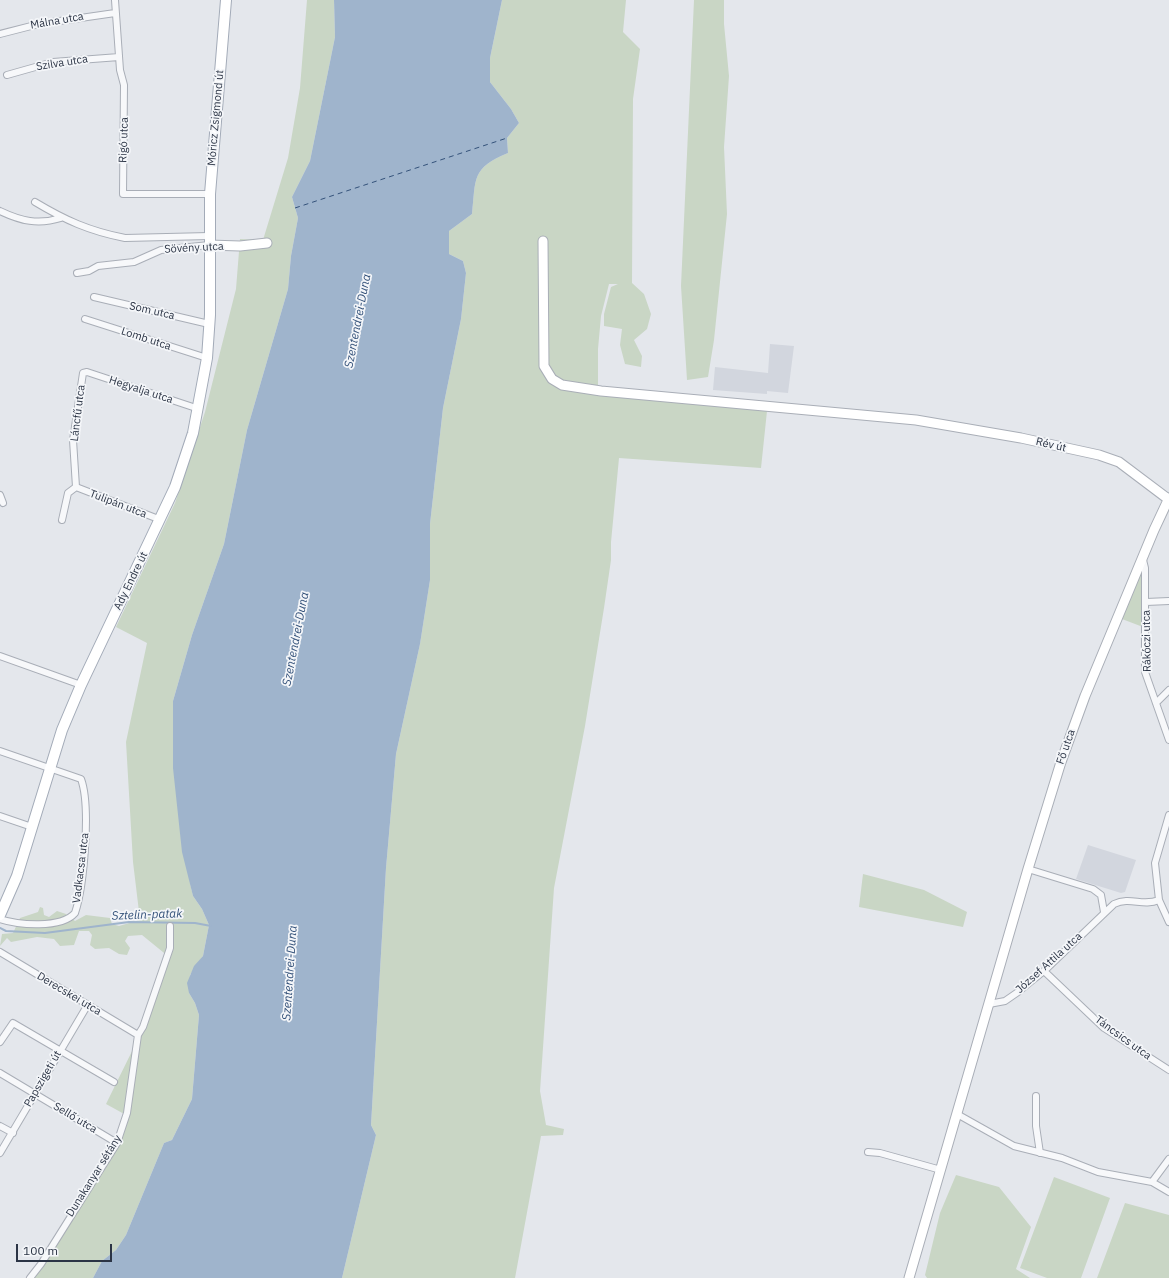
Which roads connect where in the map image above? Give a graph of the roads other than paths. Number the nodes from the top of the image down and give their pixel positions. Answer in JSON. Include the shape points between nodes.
{"nodes":[{"id":1,"x":115,"y":0,"type":"edge"},
{"id":2,"x":226,"y":0,"type":"edge"},
{"id":3,"x":115,"y":13,"type":"junction"},
{"id":4,"x":0,"y":34,"type":"edge"},
{"id":5,"x":119,"y":57,"type":"junction"},
{"id":6,"x":7,"y":75,"type":"dead end"},
{"id":7,"x":210,"y":194,"type":"junction"},
{"id":8,"x":35,"y":202,"type":"dead end"},
{"id":9,"x":0,"y":211,"type":"edge"},
{"id":10,"x":60,"y":218,"type":"junction"},
{"id":11,"x":209,"y":240,"type":"junction"},
{"id":12,"x":543,"y":240,"type":"dead end"},
{"id":13,"x":267,"y":243,"type":"dead end"},
{"id":14,"x":77,"y":273,"type":"dead end"},
{"id":15,"x":94,"y":296,"type":"dead end"},
{"id":16,"x":85,"y":319,"type":"dead end"},
{"id":17,"x":209,"y":324,"type":"junction"},
{"id":18,"x":207,"y":358,"type":"junction"},
{"id":19,"x":83,"y":373,"type":"joint"},
{"id":20,"x":199,"y":409,"type":"junction"},
{"id":21,"x":76,"y":487,"type":"junction"},
{"id":22,"x":0,"y":495,"type":"edge"},
{"id":23,"x":1169,"y":499,"type":"edge"},
{"id":24,"x":3,"y":503,"type":"dead end"},
{"id":25,"x":62,"y":520,"type":"dead end"},
{"id":26,"x":161,"y":520,"type":"junction"},
{"id":27,"x":1143,"y":560,"type":"junction"},
{"id":28,"x":1169,"y":601,"type":"edge"},
{"id":29,"x":1146,"y":602,"type":"junction"},
{"id":30,"x":0,"y":656,"type":"edge"},
{"id":31,"x":81,"y":684,"type":"junction"},
{"id":32,"x":1169,"y":690,"type":"edge"},
{"id":33,"x":1156,"y":703,"type":"junction"},
{"id":34,"x":1169,"y":740,"type":"edge"},
{"id":35,"x":0,"y":751,"type":"edge"},
{"id":36,"x":49,"y":769,"type":"junction"},
{"id":37,"x":1169,"y":815,"type":"edge"},
{"id":38,"x":0,"y":816,"type":"edge"},
{"id":39,"x":32,"y":827,"type":"junction"},
{"id":40,"x":1028,"y":869,"type":"junction"},
{"id":41,"x":1159,"y":900,"type":"junction"},
{"id":42,"x":1104,"y":912,"type":"junction"},
{"id":43,"x":0,"y":915,"type":"edge"},
{"id":44,"x":0,"y":919,"type":"edge"},
{"id":45,"x":1169,"y":922,"type":"edge"},
{"id":46,"x":170,"y":926,"type":"dead end"},
{"id":47,"x":0,"y":952,"type":"edge"},
{"id":48,"x":1044,"y":971,"type":"junction"},
{"id":49,"x":989,"y":1004,"type":"junction"},
{"id":50,"x":87,"y":1006,"type":"junction"},
{"id":51,"x":138,"y":1035,"type":"junction"},
{"id":52,"x":0,"y":1042,"type":"edge"},
{"id":53,"x":60,"y":1050,"type":"junction"},
{"id":54,"x":1169,"y":1070,"type":"edge"},
{"id":55,"x":0,"y":1073,"type":"edge"},
{"id":56,"x":114,"y":1082,"type":"dead end"},
{"id":57,"x":35,"y":1093,"type":"junction"},
{"id":58,"x":1036,"y":1096,"type":"dead end"},
{"id":59,"x":957,"y":1114,"type":"junction"},
{"id":60,"x":0,"y":1126,"type":"edge"},
{"id":61,"x":12,"y":1133,"type":"junction"},
{"id":62,"x":117,"y":1142,"type":"junction"},
{"id":63,"x":868,"y":1152,"type":"dead end"},
{"id":64,"x":0,"y":1153,"type":"edge"},
{"id":65,"x":1040,"y":1153,"type":"junction"},
{"id":66,"x":1169,"y":1159,"type":"edge"},
{"id":67,"x":941,"y":1170,"type":"junction"},
{"id":68,"x":1152,"y":1182,"type":"junction"},
{"id":69,"x":1169,"y":1192,"type":"edge"},
{"id":70,"x":30,"y":1278,"type":"edge"},
{"id":71,"x":909,"y":1278,"type":"edge"}],
"edges":[{"from":1,"to":3,"type":"street","name":"Rigó utca"},
{"from":2,"to":7,"type":"main road","name":"Móricz Zsigmond út"},
{"from":3,"to":4,"type":"street","name":"Málna utca","via":[[39,24]]},
{"from":3,"to":5,"type":"street","name":"Rigó utca"},
{"from":5,"to":6,"type":"street","name":"Szilva utca","via":[[53,62]]},
{"from":5,"to":7,"type":"street","name":"Rigó utca","via":[[124,85],[123,194]]},
{"from":7,"to":11,"type":"main road","name":"Móricz Zsigmond út"},
{"from":8,"to":10,"type":"street"},
{"from":9,"to":10,"type":"street","via":[[34,222]]},
{"from":10,"to":11,"type":"street","via":[[88,229],[125,238]]},
{"from":11,"to":13,"type":"street","name":"Sövény utca","via":[[240,246]]},
{"from":11,"to":14,"type":"street","name":"Sövény utca","via":[[161,250],[134,262],[98,266]]},
{"from":11,"to":17,"type":"main road","name":"Ady Endre út"},
{"from":12,"to":23,"type":"street","name":"Rév út","via":[[544,366],[552,379],[562,385],[601,391],[922,420],[1021,438],[1099,455],[1125,466]]},
{"from":15,"to":17,"type":"street","name":"Som utca"},
{"from":16,"to":18,"type":"street","name":"Lomb utca"},
{"from":17,"to":18,"type":"main road","name":"Ady Endre út"},
{"from":18,"to":20,"type":"main road","name":"Ady Endre út"},
{"from":19,"to":20,"type":"street","name":"Hegyalja utca","via":[[87,372]]},
{"from":19,"to":21,"type":"street","name":"Láncfű utca","via":[[73,440]]},
{"from":20,"to":26,"type":"main road","name":"Ady Endre út","via":[[185,460]]},
{"from":21,"to":25,"type":"street","via":[[68,493]]},
{"from":21,"to":26,"type":"street","name":"Tulipán utca"},
{"from":22,"to":24,"type":"street"},
{"from":23,"to":27,"type":"street","name":"Fő utca"},
{"from":26,"to":31,"type":"main road","name":"Ady Endre út"},
{"from":27,"to":29,"type":"street","name":"Rákóczi utca"},
{"from":27,"to":40,"type":"street","name":"Fő utca","via":[[1083,701]]},
{"from":28,"to":29,"type":"street"},
{"from":29,"to":33,"type":"street","name":"Rákóczi utca","via":[[1145,672]]},
{"from":30,"to":31,"type":"street"},
{"from":31,"to":36,"type":"main road","name":"Ady Endre út"},
{"from":32,"to":33,"type":"street"},
{"from":33,"to":34,"type":"street","name":"Rákóczi utca"},
{"from":35,"to":36,"type":"street"},
{"from":36,"to":39,"type":"main road","name":"Ady Endre út"},
{"from":36,"to":44,"type":"street","name":"Vadkacsa utca","via":[[54,768],[78,777],[83,784],[86,842],[75,914],[71,918],[36,925]]},
{"from":37,"to":41,"type":"street","via":[[1155,863]]},
{"from":38,"to":39,"type":"street"},
{"from":39,"to":43,"type":"main road","name":"Ady Endre út","via":[[17,876]]},
{"from":40,"to":42,"type":"street","via":[[1093,889],[1102,895]]},
{"from":40,"to":49,"type":"street","name":"Fő utca"},
{"from":41,"to":42,"type":"street","name":"József Attila utca","via":[[1141,903],[1128,899],[1121,900]]},
{"from":41,"to":45,"type":"street"},
{"from":42,"to":48,"type":"street","name":"József Attila utca"},
{"from":46,"to":51,"type":"street","name":"Dunakanyar sétány","via":[[170,948]]},
{"from":47,"to":50,"type":"street","name":"Derecskei utca"},
{"from":48,"to":49,"type":"street","name":"József Attila utca","via":[[1005,1001]]},
{"from":48,"to":54,"type":"street","name":"Táncsics utca","via":[[1104,1028]]},
{"from":49,"to":59,"type":"street","name":"Fő utca"},
{"from":50,"to":51,"type":"street","name":"Derecskei utca"},
{"from":50,"to":53,"type":"street","name":"Papszigeti út"},
{"from":51,"to":62,"type":"street","name":"Dunakanyar sétány","via":[[127,1113]]},
{"from":52,"to":53,"type":"street","via":[[13,1023]]},
{"from":53,"to":56,"type":"street"},
{"from":53,"to":57,"type":"street","name":"Papszigeti út"},
{"from":55,"to":57,"type":"street","name":"Sellő utca"},
{"from":57,"to":61,"type":"street","name":"Papszigeti út"},
{"from":57,"to":62,"type":"street","name":"Sellő utca"},
{"from":58,"to":65,"type":"street","via":[[1036,1126]]},
{"from":59,"to":65,"type":"street","via":[[1014,1146]]},
{"from":59,"to":67,"type":"street","name":"Fő utca"},
{"from":60,"to":61,"type":"street"},
{"from":61,"to":64,"type":"street","name":"Papszigeti út"},
{"from":62,"to":70,"type":"street","name":"Dunakanyar sétány"},
{"from":63,"to":67,"type":"street"},
{"from":65,"to":68,"type":"street","via":[[1062,1158],[1098,1172]]},
{"from":66,"to":68,"type":"street"},
{"from":67,"to":71,"type":"street","name":"Fő utca"},
{"from":68,"to":69,"type":"street"}]}
